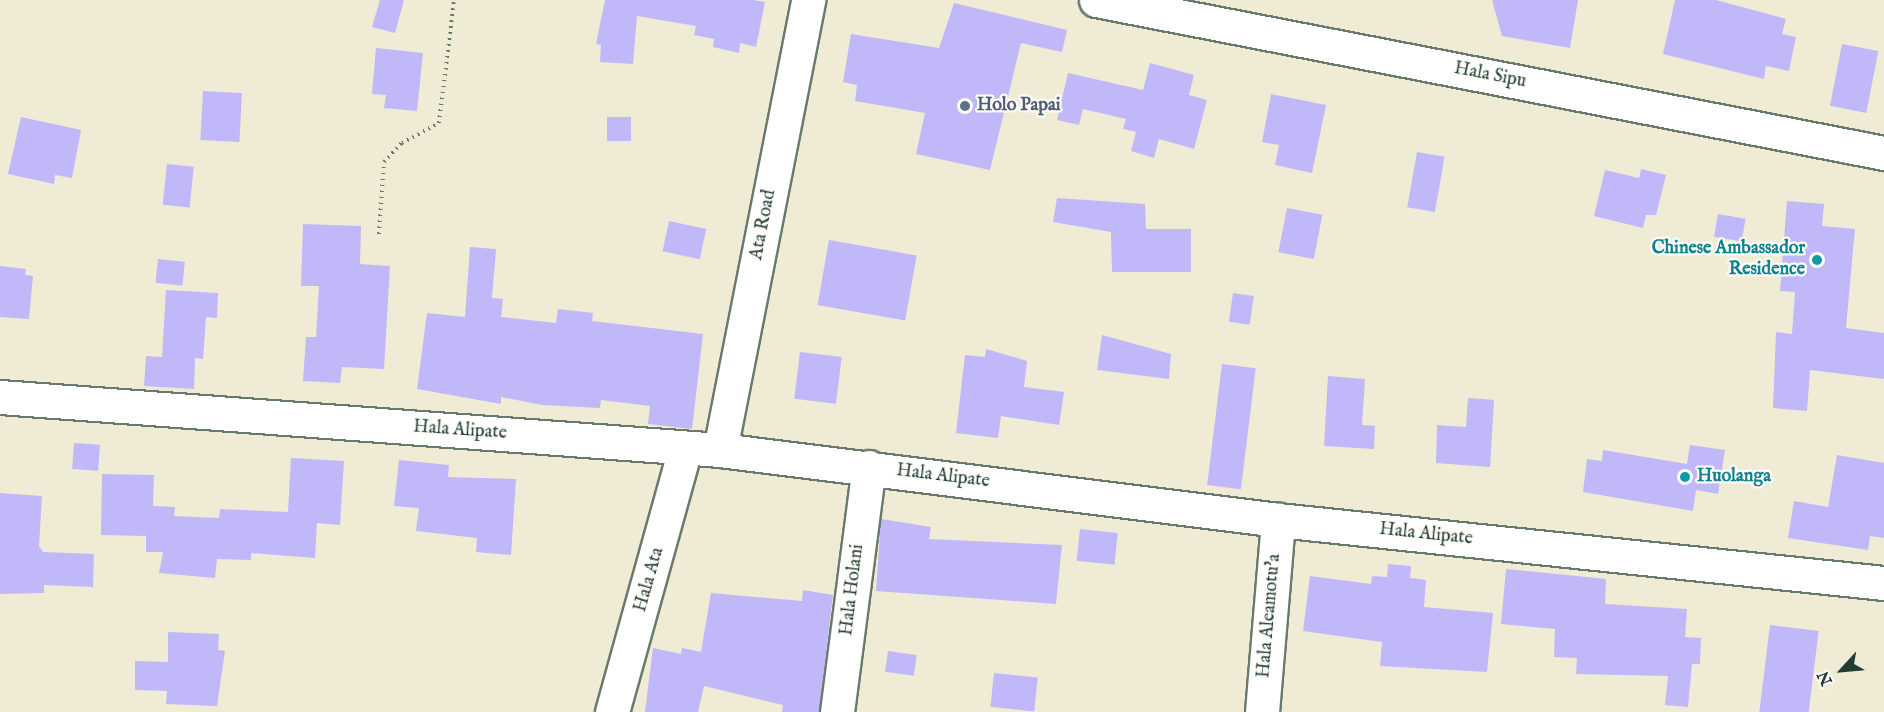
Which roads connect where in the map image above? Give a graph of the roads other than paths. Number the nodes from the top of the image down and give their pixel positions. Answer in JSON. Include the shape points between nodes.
{"nodes":[{"id":1,"x":808,"y":0,"type":"edge"},
{"id":2,"x":1096,"y":0,"type":"edge"},
{"id":3,"x":1884,"y":153,"type":"edge"},
{"id":4,"x":0,"y":398,"type":"edge"},
{"id":5,"x":685,"y":448,"type":"junction"},
{"id":6,"x":720,"y":450,"type":"junction"},
{"id":7,"x":868,"y":467,"type":"junction"},
{"id":8,"x":1278,"y":520,"type":"junction"},
{"id":9,"x":1884,"y":583,"type":"edge"},
{"id":10,"x":612,"y":712,"type":"edge"},
{"id":11,"x":837,"y":712,"type":"edge"},
{"id":12,"x":1262,"y":712,"type":"edge"}],
"edges":[{"from":1,"to":6,"type":"street","name":"Ata Road"},
{"from":2,"to":3,"type":"street","name":"Hala Sipu"},
{"from":4,"to":5,"type":"street","name":"Hala Alipate"},
{"from":5,"to":6,"type":"street","name":"Hala Alipate"},
{"from":5,"to":10,"type":"street","name":"Hala Ata"},
{"from":6,"to":7,"type":"street","name":"Hala Alipate"},
{"from":7,"to":8,"type":"street","name":"Hala Alipate"},
{"from":7,"to":11,"type":"street","name":"Hala Holani"},
{"from":8,"to":9,"type":"street","name":"Hala Alipate"},
{"from":8,"to":12,"type":"street","name":"Hala Aleamotu'a"}]}
